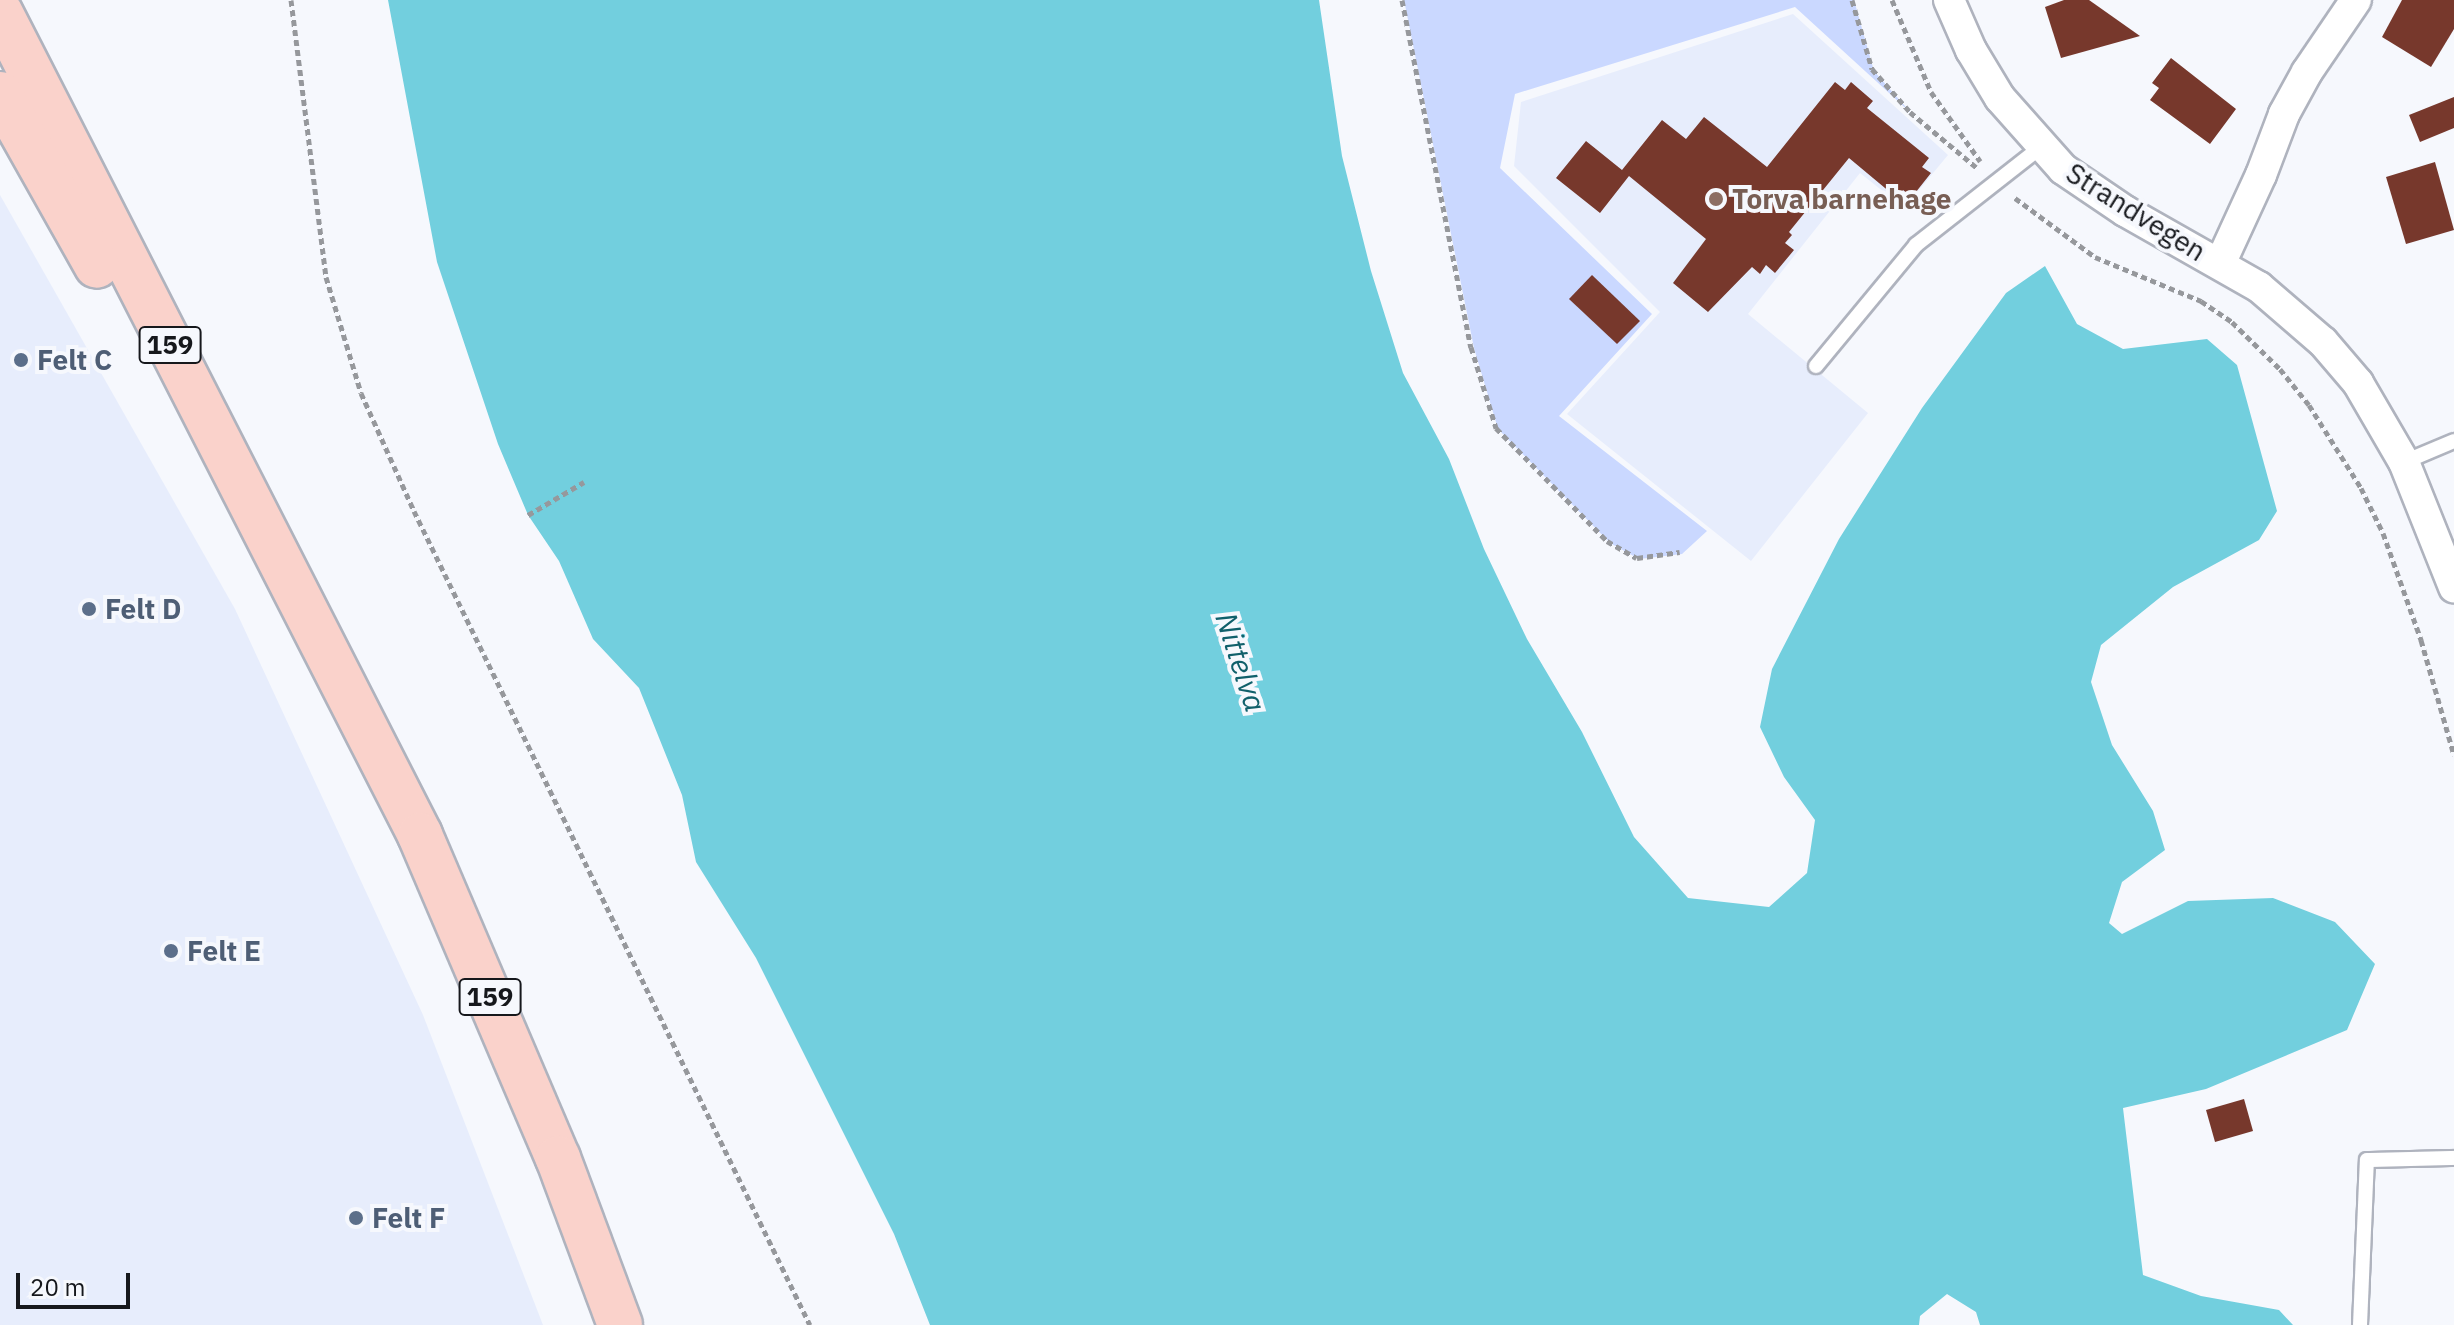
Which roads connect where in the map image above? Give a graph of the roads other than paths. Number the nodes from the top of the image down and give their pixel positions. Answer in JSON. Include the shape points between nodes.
{"nodes":[{"id":1,"x":1949,"y":0,"type":"edge"},
{"id":2,"x":2356,"y":0,"type":"edge"},
{"id":3,"x":0,"y":12,"type":"edge"},
{"id":4,"x":0,"y":94,"type":"edge"},
{"id":5,"x":2041,"y":147,"type":"junction"},
{"id":6,"x":2220,"y":264,"type":"junction"},
{"id":7,"x":1816,"y":366,"type":"dead end"},
{"id":8,"x":2454,"y":441,"type":"edge"},
{"id":9,"x":2404,"y":462,"type":"junction"},
{"id":10,"x":2454,"y":587,"type":"edge"},
{"id":11,"x":340,"y":678,"type":"junction"},
{"id":12,"x":2454,"y":1158,"type":"edge"},
{"id":13,"x":620,"y":1325,"type":"edge"},
{"id":14,"x":2360,"y":1325,"type":"edge"}],
"edges":[{"from":1,"to":5,"type":"street","name":"Strandvegen","via":[[2000,98]]},
{"from":2,"to":6,"type":"street","name":"Strandvegen","via":[[2284,114]]},
{"from":3,"to":11,"type":"highway","number":"159"},
{"from":4,"to":11,"type":"highway","via":[[248,544]]},
{"from":5,"to":6,"type":"street","name":"Strandvegen","via":[[2104,198]]},
{"from":5,"to":7,"type":"lane","via":[[1916,245]]},
{"from":6,"to":9,"type":"street","name":"Strandvegen","via":[[2278,301],[2323,342],[2358,383]]},
{"from":8,"to":9,"type":"lane"},
{"from":9,"to":10,"type":"street","name":"Strandvegen"},
{"from":11,"to":13,"type":"highway","number":"159","via":[[420,835],[482,978],[558,1158]]},
{"from":12,"to":14,"type":"lane","via":[[2367,1160]]}]}
